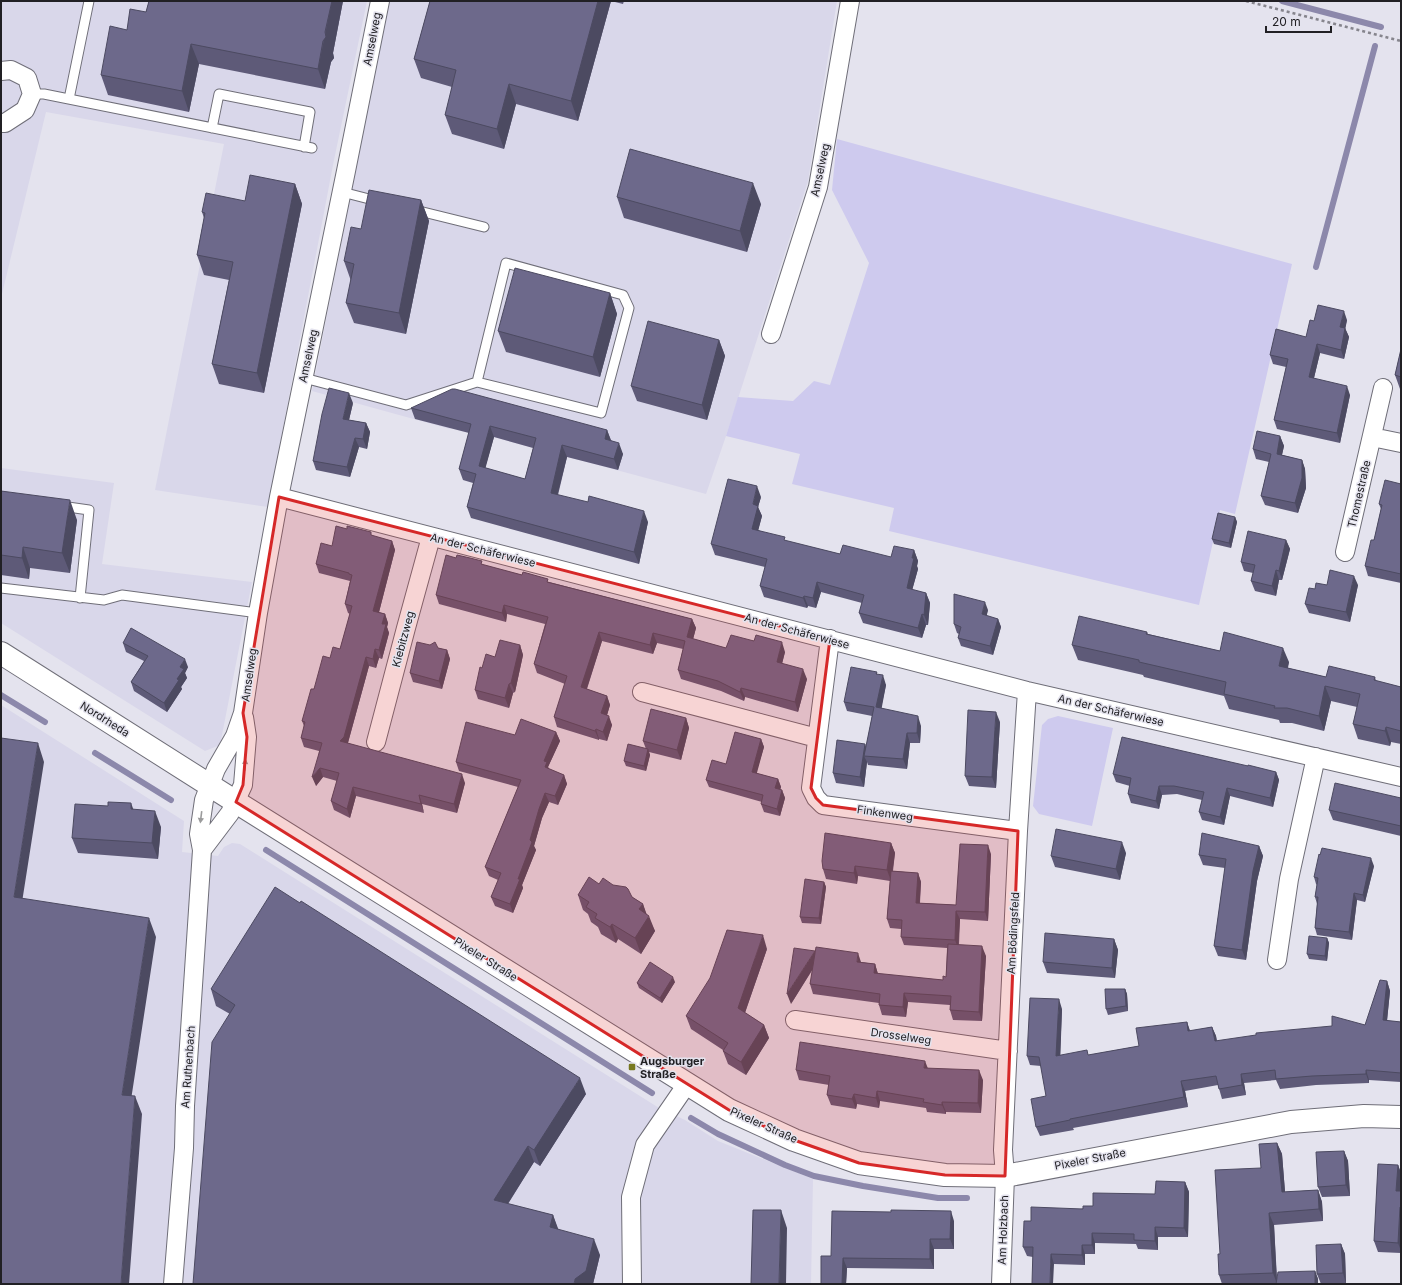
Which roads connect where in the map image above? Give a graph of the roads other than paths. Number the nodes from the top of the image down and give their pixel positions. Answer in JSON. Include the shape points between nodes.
{"nodes":[{"id":1,"x":89,"y":1,"type":"edge"},
{"id":2,"x":380,"y":1,"type":"edge"},
{"id":3,"x":850,"y":1,"type":"edge"},
{"id":4,"x":1,"y":71,"type":"edge"},
{"id":5,"x":32,"y":94,"type":"junction"},
{"id":6,"x":69,"y":99,"type":"junction"},
{"id":7,"x":1,"y":123,"type":"edge"},
{"id":8,"x":212,"y":128,"type":"junction"},
{"id":9,"x":342,"y":192,"type":"junction"},
{"id":10,"x":386,"y":203,"type":"edge"},
{"id":11,"x":408,"y":208,"type":"edge"},
{"id":12,"x":484,"y":227,"type":"dead end"},
{"id":13,"x":771,"y":334,"type":"dead end"},
{"id":14,"x":304,"y":378,"type":"junction"},
{"id":15,"x":477,"y":382,"type":"junction"},
{"id":16,"x":1383,"y":388,"type":"dead end"},
{"id":17,"x":1372,"y":436,"type":"junction"},
{"id":18,"x":1401,"y":443,"type":"edge"},
{"id":19,"x":279,"y":497,"type":"junction"},
{"id":20,"x":53,"y":505,"type":"edge"},
{"id":21,"x":431,"y":537,"type":"junction"},
{"id":22,"x":1345,"y":552,"type":"dead end"},
{"id":23,"x":1,"y":588,"type":"edge"},
{"id":24,"x":80,"y":598,"type":"junction"},
{"id":25,"x":258,"y":613,"type":"junction"},
{"id":26,"x":830,"y":639,"type":"junction"},
{"id":27,"x":1,"y":653,"type":"edge"},
{"id":28,"x":1027,"y":691,"type":"junction"},
{"id":29,"x":642,"y":692,"type":"dead end"},
{"id":30,"x":244,"y":713,"type":"junction"},
{"id":31,"x":817,"y":738,"type":"junction"},
{"id":32,"x":376,"y":742,"type":"dead end"},
{"id":33,"x":1316,"y":757,"type":"junction"},
{"id":34,"x":1401,"y":777,"type":"edge"},
{"id":35,"x":210,"y":785,"type":"junction"},
{"id":36,"x":236,"y":802,"type":"junction"},
{"id":37,"x":1018,"y":831,"type":"junction"},
{"id":38,"x":202,"y":850,"type":"junction"},
{"id":39,"x":1277,"y":960,"type":"dead end"},
{"id":40,"x":795,"y":1020,"type":"dead end"},
{"id":41,"x":1008,"y":1051,"type":"junction"},
{"id":42,"x":687,"y":1084,"type":"junction"},
{"id":43,"x":1401,"y":1117,"type":"edge"},
{"id":44,"x":1004,"y":1176,"type":"junction"},
{"id":45,"x":173,"y":1284,"type":"edge"},
{"id":46,"x":632,"y":1284,"type":"edge"},
{"id":47,"x":1001,"y":1284,"type":"edge"}],
"edges":[{"from":1,"to":6,"type":"lane"},
{"from":2,"to":9,"type":"street","name":"Amselweg"},
{"from":3,"to":13,"type":"street","name":"Amselweg","via":[[818,186]]},
{"from":4,"to":5,"type":"street","via":[[11,70],[27,78]]},
{"from":5,"to":6,"type":"lane"},
{"from":5,"to":7,"type":"street","via":[[25,110]]},
{"from":6,"to":8,"type":"lane"},
{"from":8,"to":8,"type":"lane","via":[[308,147],[310,112],[218,94]]},
{"from":9,"to":10,"type":"lane"},
{"from":9,"to":14,"type":"street","name":"Amselweg"},
{"from":11,"to":12,"type":"lane"},
{"from":14,"to":15,"type":"lane","via":[[406,404]]},
{"from":14,"to":19,"type":"street","name":"Amselweg"},
{"from":15,"to":15,"type":"lane","via":[[601,413],[629,308],[623,295],[506,264]]},
{"from":16,"to":17,"type":"street","name":"Thomestraße"},
{"from":17,"to":18,"type":"street"},
{"from":17,"to":22,"type":"street","name":"Thomestraße"},
{"from":19,"to":21,"type":"street","name":"An der Schäferwiese"},
{"from":19,"to":25,"type":"street","name":"Amselweg"},
{"from":20,"to":24,"type":"lane","via":[[90,510]]},
{"from":21,"to":26,"type":"street","name":"An der Schäferwiese"},
{"from":21,"to":32,"type":"street","name":"Kiebitzweg"},
{"from":23,"to":24,"type":"lane"},
{"from":24,"to":25,"type":"lane","via":[[104,600],[122,595]]},
{"from":25,"to":30,"type":"street","name":"Amselweg"},
{"from":26,"to":28,"type":"street","name":"An der Schäferwiese"},
{"from":26,"to":31,"type":"street","name":"Finkenweg"},
{"from":27,"to":35,"type":"main road","name":"Nordrheda"},
{"from":28,"to":33,"type":"street","name":"An der Schäferwiese"},
{"from":28,"to":37,"type":"street","name":"Am Bödingsfeld"},
{"from":29,"to":31,"type":"street"},
{"from":30,"to":35,"type":"street","name":"Amselweg"},
{"from":36,"to":30,"type":"street","name":"Amselweg","one_way":true,"via":[[243,785],[247,737]]},
{"from":31,"to":37,"type":"street","name":"Finkenweg","via":[[811,788],[823,805]]},
{"from":33,"to":34,"type":"street","name":"An der Schäferwiese"},
{"from":33,"to":39,"type":"street","via":[[1289,879]]},
{"from":35,"to":36,"type":"main road","name":"Pixeler Straße"},
{"from":35,"to":38,"type":"street","name":"Am Ruthenbach","one_way":true,"via":[[204,800],[199,834]]},
{"from":36,"to":38,"type":"street"},
{"from":36,"to":42,"type":"main road","name":"Pixeler Straße"},
{"from":37,"to":41,"type":"street","name":"Am Bödingsfeld"},
{"from":38,"to":45,"type":"street","name":"Am Ruthenbach"},
{"from":40,"to":41,"type":"street","name":"Drosselweg"},
{"from":41,"to":44,"type":"street","name":"Am Bödingsfeld"},
{"from":42,"to":44,"type":"main road","name":"Pixeler Straße","via":[[729,1110],[786,1136],[859,1163],[945,1176]]},
{"from":42,"to":46,"type":"street","via":[[645,1145],[631,1196]]},
{"from":43,"to":44,"type":"main road","name":"Pixeler Straße","via":[[1364,1116],[1291,1122]]},
{"from":44,"to":47,"type":"street","name":"Am Holzbach"}]}
